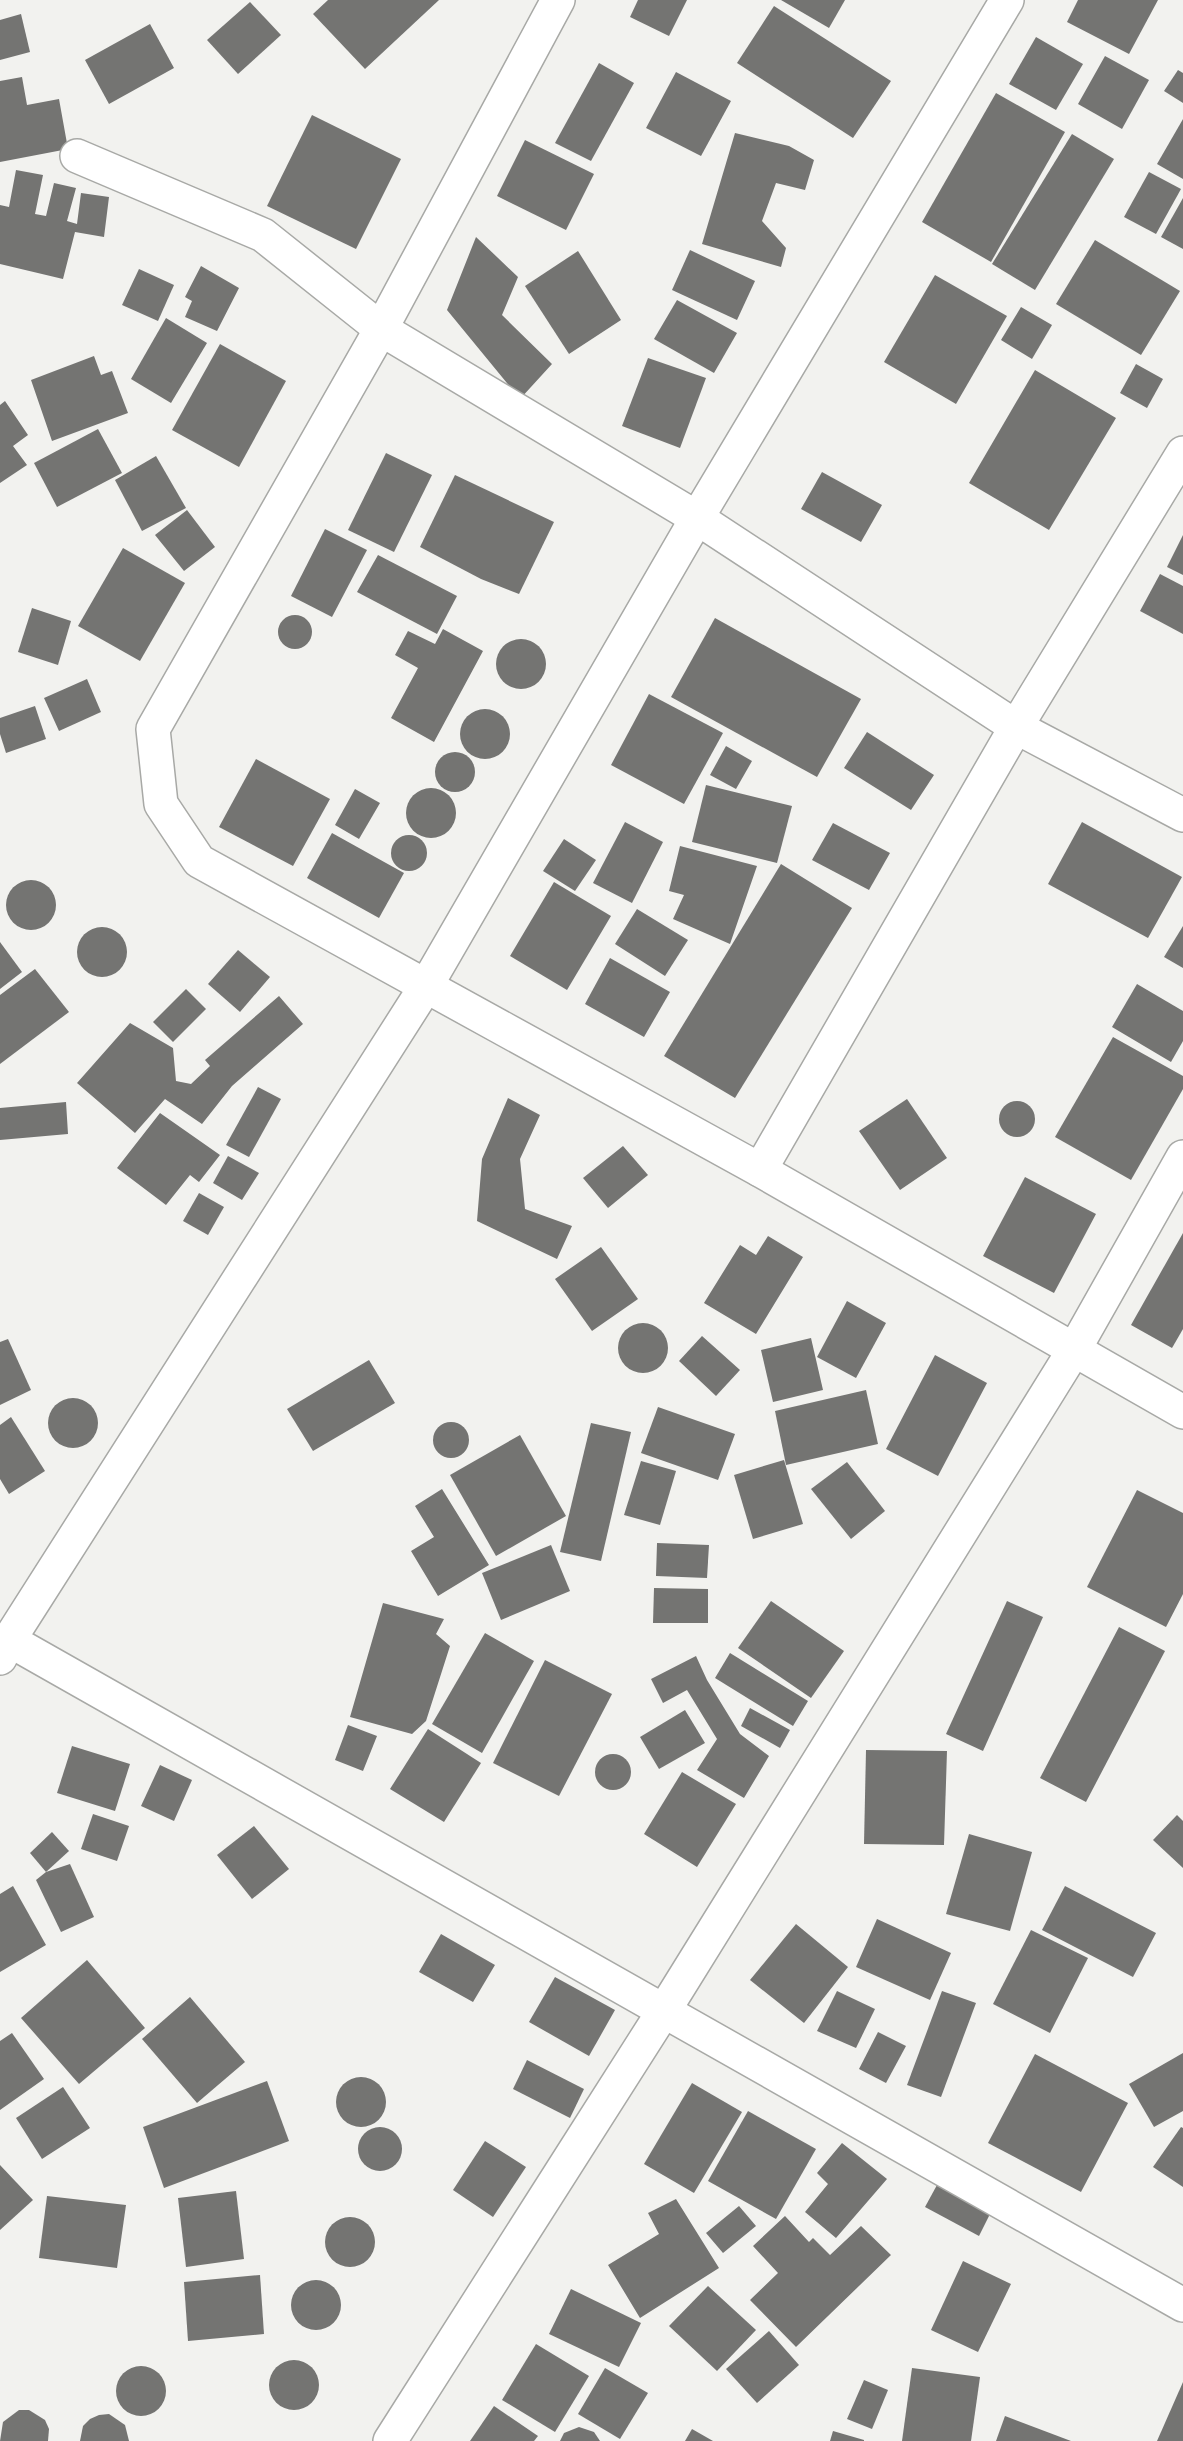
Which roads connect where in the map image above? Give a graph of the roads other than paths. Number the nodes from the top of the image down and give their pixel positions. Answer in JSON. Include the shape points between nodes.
{"nodes":[{"id":1,"x":558,"y":0,"type":"edge"},
{"id":2,"x":1007,"y":0,"type":"edge"},
{"id":3,"x":77,"y":156,"type":"dead end"},
{"id":4,"x":381,"y":329,"type":"junction"},
{"id":5,"x":1183,"y":453,"type":"edge"},
{"id":6,"x":697,"y":518,"type":"junction"},
{"id":7,"x":1016,"y":727,"type":"junction"},
{"id":8,"x":1183,"y":815,"type":"edge"},
{"id":9,"x":426,"y":986,"type":"junction"},
{"id":10,"x":1183,"y":1156,"type":"edge"},
{"id":11,"x":760,"y":1170,"type":"junction"},
{"id":12,"x":1074,"y":1350,"type":"junction"},
{"id":13,"x":1183,"y":1412,"type":"edge"},
{"id":14,"x":4,"y":1649,"type":"edge"},
{"id":15,"x":665,"y":2009,"type":"junction"},
{"id":16,"x":1183,"y":2305,"type":"edge"},
{"id":17,"x":390,"y":2441,"type":"edge"}],
"edges":[{"from":1,"to":4,"type":"street"},
{"from":2,"to":6,"type":"street"},
{"from":3,"to":4,"type":"street","via":[[263,236]]},
{"from":4,"to":6,"type":"street"},
{"from":4,"to":9,"type":"street","via":[[153,729],[161,804],[199,861]]},
{"from":5,"to":7,"type":"street"},
{"from":6,"to":7,"type":"street"},
{"from":6,"to":9,"type":"street"},
{"from":7,"to":8,"type":"street"},
{"from":7,"to":11,"type":"street"},
{"from":9,"to":11,"type":"street"},
{"from":9,"to":14,"type":"street"},
{"from":10,"to":12,"type":"street"},
{"from":11,"to":12,"type":"street"},
{"from":12,"to":13,"type":"street"},
{"from":12,"to":15,"type":"street"},
{"from":14,"to":15,"type":"street"},
{"from":15,"to":16,"type":"street"},
{"from":15,"to":17,"type":"street"}]}
